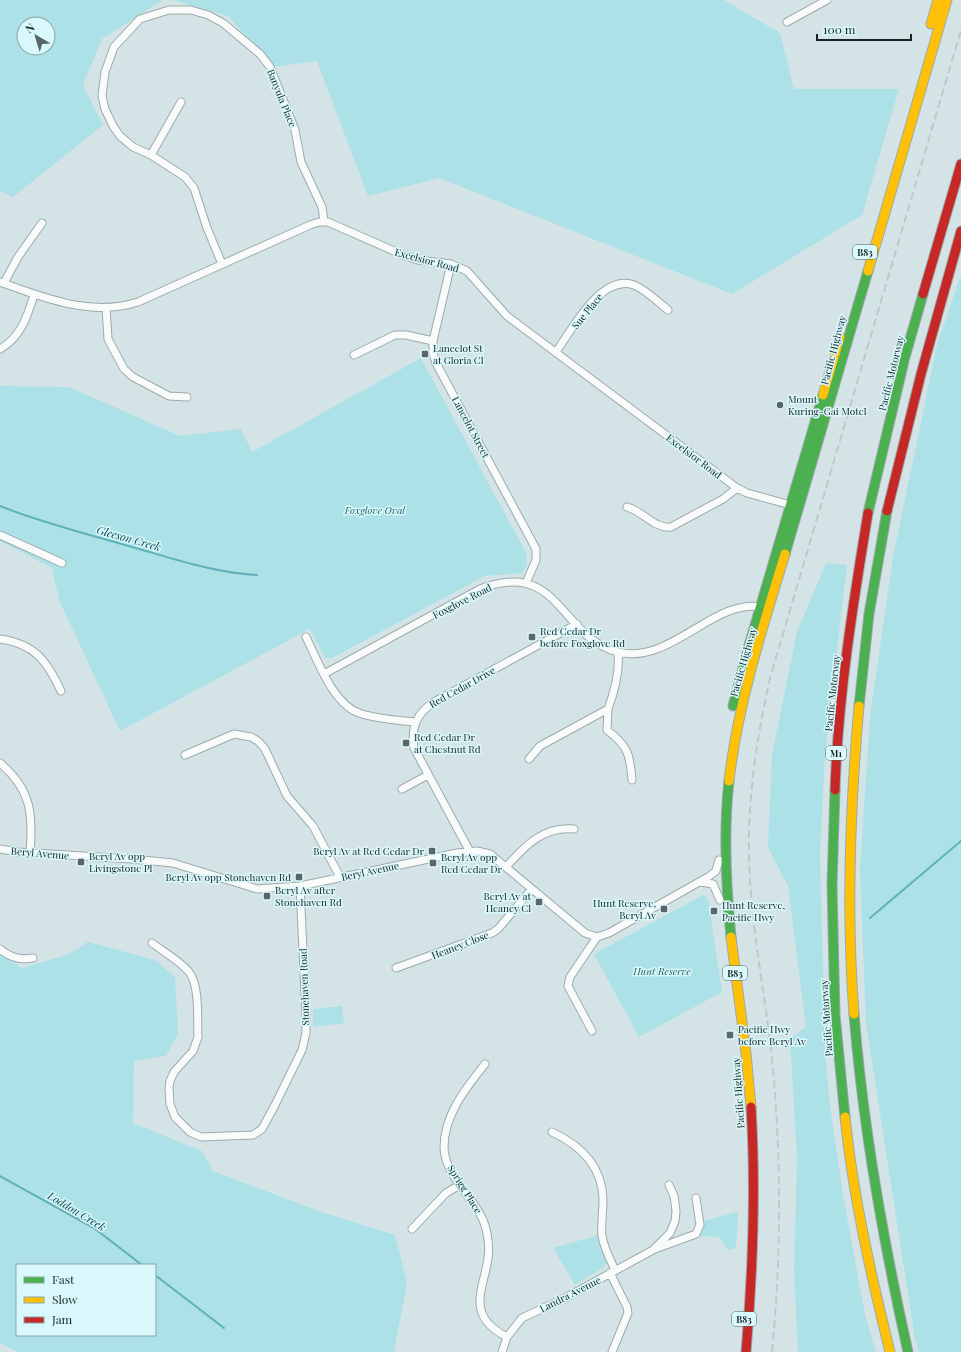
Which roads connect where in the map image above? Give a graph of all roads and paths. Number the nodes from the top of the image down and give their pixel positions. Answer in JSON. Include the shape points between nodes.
{"nodes":[{"id":1,"x":828,"y":0,"type":"edge"},
{"id":2,"x":938,"y":0,"type":"edge"},
{"id":3,"x":947,"y":0,"type":"edge"},
{"id":4,"x":787,"y":22,"type":"dead end"},
{"id":5,"x":181,"y":102,"type":"dead end"},
{"id":6,"x":151,"y":155,"type":"junction"},
{"id":7,"x":961,"y":164,"type":"edge"},
{"id":8,"x":324,"y":221,"type":"junction"},
{"id":9,"x":42,"y":223,"type":"dead end"},
{"id":10,"x":961,"y":231,"type":"edge"},
{"id":11,"x":222,"y":264,"type":"junction"},
{"id":12,"x":451,"y":264,"type":"junction"},
{"id":13,"x":2,"y":282,"type":"edge"},
{"id":14,"x":34,"y":295,"type":"junction"},
{"id":15,"x":106,"y":308,"type":"junction"},
{"id":16,"x":668,"y":310,"type":"dead end"},
{"id":17,"x":433,"y":341,"type":"junction"},
{"id":18,"x":0,"y":349,"type":"edge"},
{"id":19,"x":556,"y":352,"type":"junction"},
{"id":20,"x":354,"y":355,"type":"dead end"},
{"id":21,"x":187,"y":396,"type":"dead end"},
{"id":22,"x":737,"y":488,"type":"junction"},
{"id":23,"x":791,"y":505,"type":"junction"},
{"id":24,"x":627,"y":507,"type":"dead end"},
{"id":25,"x":800,"y":507,"type":"junction"},
{"id":26,"x":0,"y":535,"type":"edge"},
{"id":27,"x":62,"y":563,"type":"dead end"},
{"id":28,"x":526,"y":583,"type":"junction"},
{"id":29,"x":765,"y":607,"type":"junction"},
{"id":30,"x":577,"y":624,"type":"junction"},
{"id":31,"x":306,"y":637,"type":"dead end"},
{"id":32,"x":0,"y":639,"type":"edge"},
{"id":33,"x":618,"y":652,"type":"junction"},
{"id":34,"x":324,"y":674,"type":"junction"},
{"id":35,"x":61,"y":691,"type":"dead end"},
{"id":36,"x":608,"y":709,"type":"junction"},
{"id":37,"x":414,"y":722,"type":"junction"},
{"id":38,"x":185,"y":755,"type":"dead end"},
{"id":39,"x":528,"y":759,"type":"dead end"},
{"id":40,"x":0,"y":763,"type":"edge"},
{"id":41,"x":428,"y":776,"type":"junction"},
{"id":42,"x":632,"y":780,"type":"dead end"},
{"id":43,"x":402,"y":789,"type":"dead end"},
{"id":44,"x":574,"y":829,"type":"dead end"},
{"id":45,"x":0,"y":849,"type":"edge"},
{"id":46,"x":468,"y":850,"type":"junction"},
{"id":47,"x":30,"y":853,"type":"junction"},
{"id":48,"x":718,"y":860,"type":"junction"},
{"id":49,"x":506,"y":867,"type":"junction"},
{"id":50,"x":340,"y":877,"type":"junction"},
{"id":51,"x":700,"y":882,"type":"junction"},
{"id":52,"x":300,"y":886,"type":"junction"},
{"id":53,"x":531,"y":890,"type":"junction"},
{"id":54,"x":720,"y":900,"type":"junction"},
{"id":55,"x":597,"y":937,"type":"junction"},
{"id":56,"x":152,"y":943,"type":"dead end"},
{"id":57,"x":0,"y":949,"type":"edge"},
{"id":58,"x":33,"y":958,"type":"dead end"},
{"id":59,"x":396,"y":968,"type":"dead end"},
{"id":60,"x":592,"y":1031,"type":"dead end"},
{"id":61,"x":485,"y":1064,"type":"dead end"},
{"id":62,"x":552,"y":1132,"type":"dead end"},
{"id":63,"x":460,"y":1185,"type":"junction"},
{"id":64,"x":669,"y":1185,"type":"dead end"},
{"id":65,"x":696,"y":1198,"type":"dead end"},
{"id":66,"x":412,"y":1229,"type":"dead end"},
{"id":67,"x":653,"y":1250,"type":"junction"},
{"id":68,"x":613,"y":1272,"type":"junction"},
{"id":69,"x":507,"y":1337,"type":"junction"},
{"id":70,"x":502,"y":1352,"type":"edge"},
{"id":71,"x":612,"y":1352,"type":"edge"},
{"id":72,"x":740,"y":1352,"type":"edge"},
{"id":73,"x":746,"y":1352,"type":"edge"},
{"id":74,"x":890,"y":1352,"type":"edge"},
{"id":75,"x":908,"y":1352,"type":"edge"}],
"edges":[{"from":1,"to":4,"type":"street"},
{"from":2,"to":23,"type":"main road","name":"Pacific Highway","number":"B83"},
{"from":3,"to":25,"type":"main road","name":"Pacific Highway","number":"B83","via":[[896,167]]},
{"from":5,"to":6,"type":"street"},
{"from":6,"to":8,"type":"street","name":"Banyula Place","via":[[133,147],[120,136],[105,109],[102,96],[105,72],[114,47],[140,19],[152,14],[180,9],[208,15],[223,23],[260,54],[270,67],[295,130],[301,162],[322,207]]},
{"from":6,"to":11,"type":"street","name":"Banyula Place","via":[[185,177],[194,188]]},
{"from":7,"to":74,"type":"main road","name":"Pacific Motorway","number":"M1","via":[[905,357],[870,499],[852,613],[836,757],[832,885],[835,1015],[848,1143],[870,1269]]},
{"from":8,"to":11,"type":"street"},
{"from":8,"to":12,"type":"street","name":"Excelsior Road","via":[[403,255],[418,260]]},
{"from":9,"to":13,"type":"street"},
{"from":10,"to":75,"type":"main road","number":"M1","via":[[923,361],[888,508],[869,616],[854,762],[849,889],[854,1020],[868,1153],[889,1272]]},
{"from":11,"to":15,"type":"street","via":[[138,302]]},
{"from":12,"to":17,"type":"street","name":"Lancelot Street"},
{"from":12,"to":19,"type":"street","name":"Excelsior Road","via":[[471,275],[501,311]]},
{"from":13,"to":14,"type":"street"},
{"from":14,"to":15,"type":"street","via":[[54,301]]},
{"from":14,"to":18,"type":"street","via":[[17,334]]},
{"from":15,"to":21,"type":"street","via":[[108,339],[124,369],[133,377],[169,396]]},
{"from":16,"to":19,"type":"street","name":"Sue Place","via":[[634,285],[615,285],[599,295]]},
{"from":17,"to":20,"type":"street","via":[[395,335]]},
{"from":17,"to":28,"type":"street","name":"Lancelot Street","via":[[436,363],[536,549],[536,560]]},
{"from":19,"to":22,"type":"street","name":"Excelsior Road"},
{"from":22,"to":23,"type":"street","name":"Excelsior Road"},
{"from":22,"to":24,"type":"street","via":[[723,500],[671,526],[661,527]]},
{"from":23,"to":25,"type":"street","name":"Excelsior Road"},
{"from":23,"to":29,"type":"main road","name":"Pacific Highway","number":"B83"},
{"from":25,"to":29,"type":"main road","name":"Pacific Highway","number":"B83"},
{"from":26,"to":27,"type":"street"},
{"from":28,"to":30,"type":"street","name":"Foxglove Road","via":[[552,598]]},
{"from":28,"to":34,"type":"street","name":"Foxglove Road","via":[[499,583],[480,590]]},
{"from":29,"to":33,"type":"street","name":"Foxglove Road","via":[[752,606],[720,616],[656,649],[639,653]]},
{"from":29,"to":48,"type":"main road","name":"Pacific Highway","number":"B83","via":[[740,678],[726,745],[720,797]]},
{"from":29,"to":73,"type":"main road","name":"Pacific Highway","number":"B83","via":[[733,746],[725,821],[727,904],[746,1054],[754,1201],[752,1286]]},
{"from":30,"to":33,"type":"street","name":"Foxglove Road","via":[[599,643]]},
{"from":30,"to":37,"type":"street","name":"Red Cedar Drive","via":[[424,708]]},
{"from":31,"to":34,"type":"street"},
{"from":32,"to":35,"type":"street","via":[[16,641],[35,651],[50,667]]},
{"from":33,"to":36,"type":"street","via":[[619,665]]},
{"from":34,"to":37,"type":"street","via":[[337,696],[350,709],[367,716]]},
{"from":36,"to":39,"type":"street","via":[[540,746]]},
{"from":36,"to":42,"type":"street","via":[[606,730],[622,742],[631,761]]},
{"from":37,"to":41,"type":"street","via":[[414,748]]},
{"from":38,"to":50,"type":"street","via":[[234,734],[246,735],[258,741],[265,749],[287,796],[313,826]]},
{"from":40,"to":47,"type":"street","via":[[20,784],[31,810]]},
{"from":41,"to":43,"type":"street"},
{"from":41,"to":46,"type":"street"},
{"from":44,"to":49,"type":"street","via":[[560,829],[531,841]]},
{"from":45,"to":47,"type":"street","name":"Beryl Avenue"},
{"from":46,"to":49,"type":"street","name":"Beryl Avenue","via":[[490,854]]},
{"from":46,"to":50,"type":"street","name":"Beryl Avenue"},
{"from":47,"to":52,"type":"street","name":"Beryl Avenue","via":[[168,862],[257,890]]},
{"from":48,"to":51,"type":"street","via":[[716,871]]},
{"from":48,"to":54,"type":"main road","name":"Pacific Highway","number":"B83"},
{"from":49,"to":53,"type":"street","name":"Beryl Avenue"},
{"from":50,"to":52,"type":"street","name":"Beryl Avenue"},
{"from":51,"to":54,"type":"street","via":[[713,884]]},
{"from":51,"to":55,"type":"street","via":[[609,933]]},
{"from":52,"to":56,"type":"street","name":"Stonehaven Road","via":[[306,1016],[304,1041],[302,1050],[262,1129],[253,1135],[195,1135],[172,1111],[169,1097],[170,1081],[174,1072],[193,1051],[198,1037],[196,992],[187,969]]},
{"from":53,"to":55,"type":"street","name":"Beryl Avenue","via":[[585,933]]},
{"from":53,"to":59,"type":"street","name":"Heaney Close","via":[[492,933]]},
{"from":54,"to":72,"type":"main road","name":"Pacific Highway","number":"B83","via":[[744,1101],[748,1207],[747,1291]]},
{"from":55,"to":60,"type":"street","via":[[570,977],[568,986]]},
{"from":57,"to":58,"type":"street","via":[[9,956],[22,960]]},
{"from":61,"to":63,"type":"street","name":"Sprigg Place","via":[[455,1106],[446,1129],[444,1148],[449,1165]]},
{"from":62,"to":68,"type":"street","via":[[568,1139],[582,1150],[597,1175],[602,1189],[603,1237]]},
{"from":63,"to":66,"type":"street","via":[[446,1193]]},
{"from":63,"to":69,"type":"street","name":"Sprigg Place","via":[[481,1216],[488,1242],[479,1296],[481,1308],[492,1328]]},
{"from":64,"to":67,"type":"street","name":"Landra Avenue","via":[[674,1196],[675,1221],[670,1233]]},
{"from":65,"to":67,"type":"street","name":"Landra Avenue","via":[[700,1225],[696,1234]]},
{"from":67,"to":68,"type":"street","name":"Landra Avenue"},
{"from":68,"to":69,"type":"street","name":"Landra Avenue","via":[[522,1318]]},
{"from":68,"to":71,"type":"street","via":[[628,1313]]},
{"from":69,"to":70,"type":"street","name":"Landra Avenue"}]}
